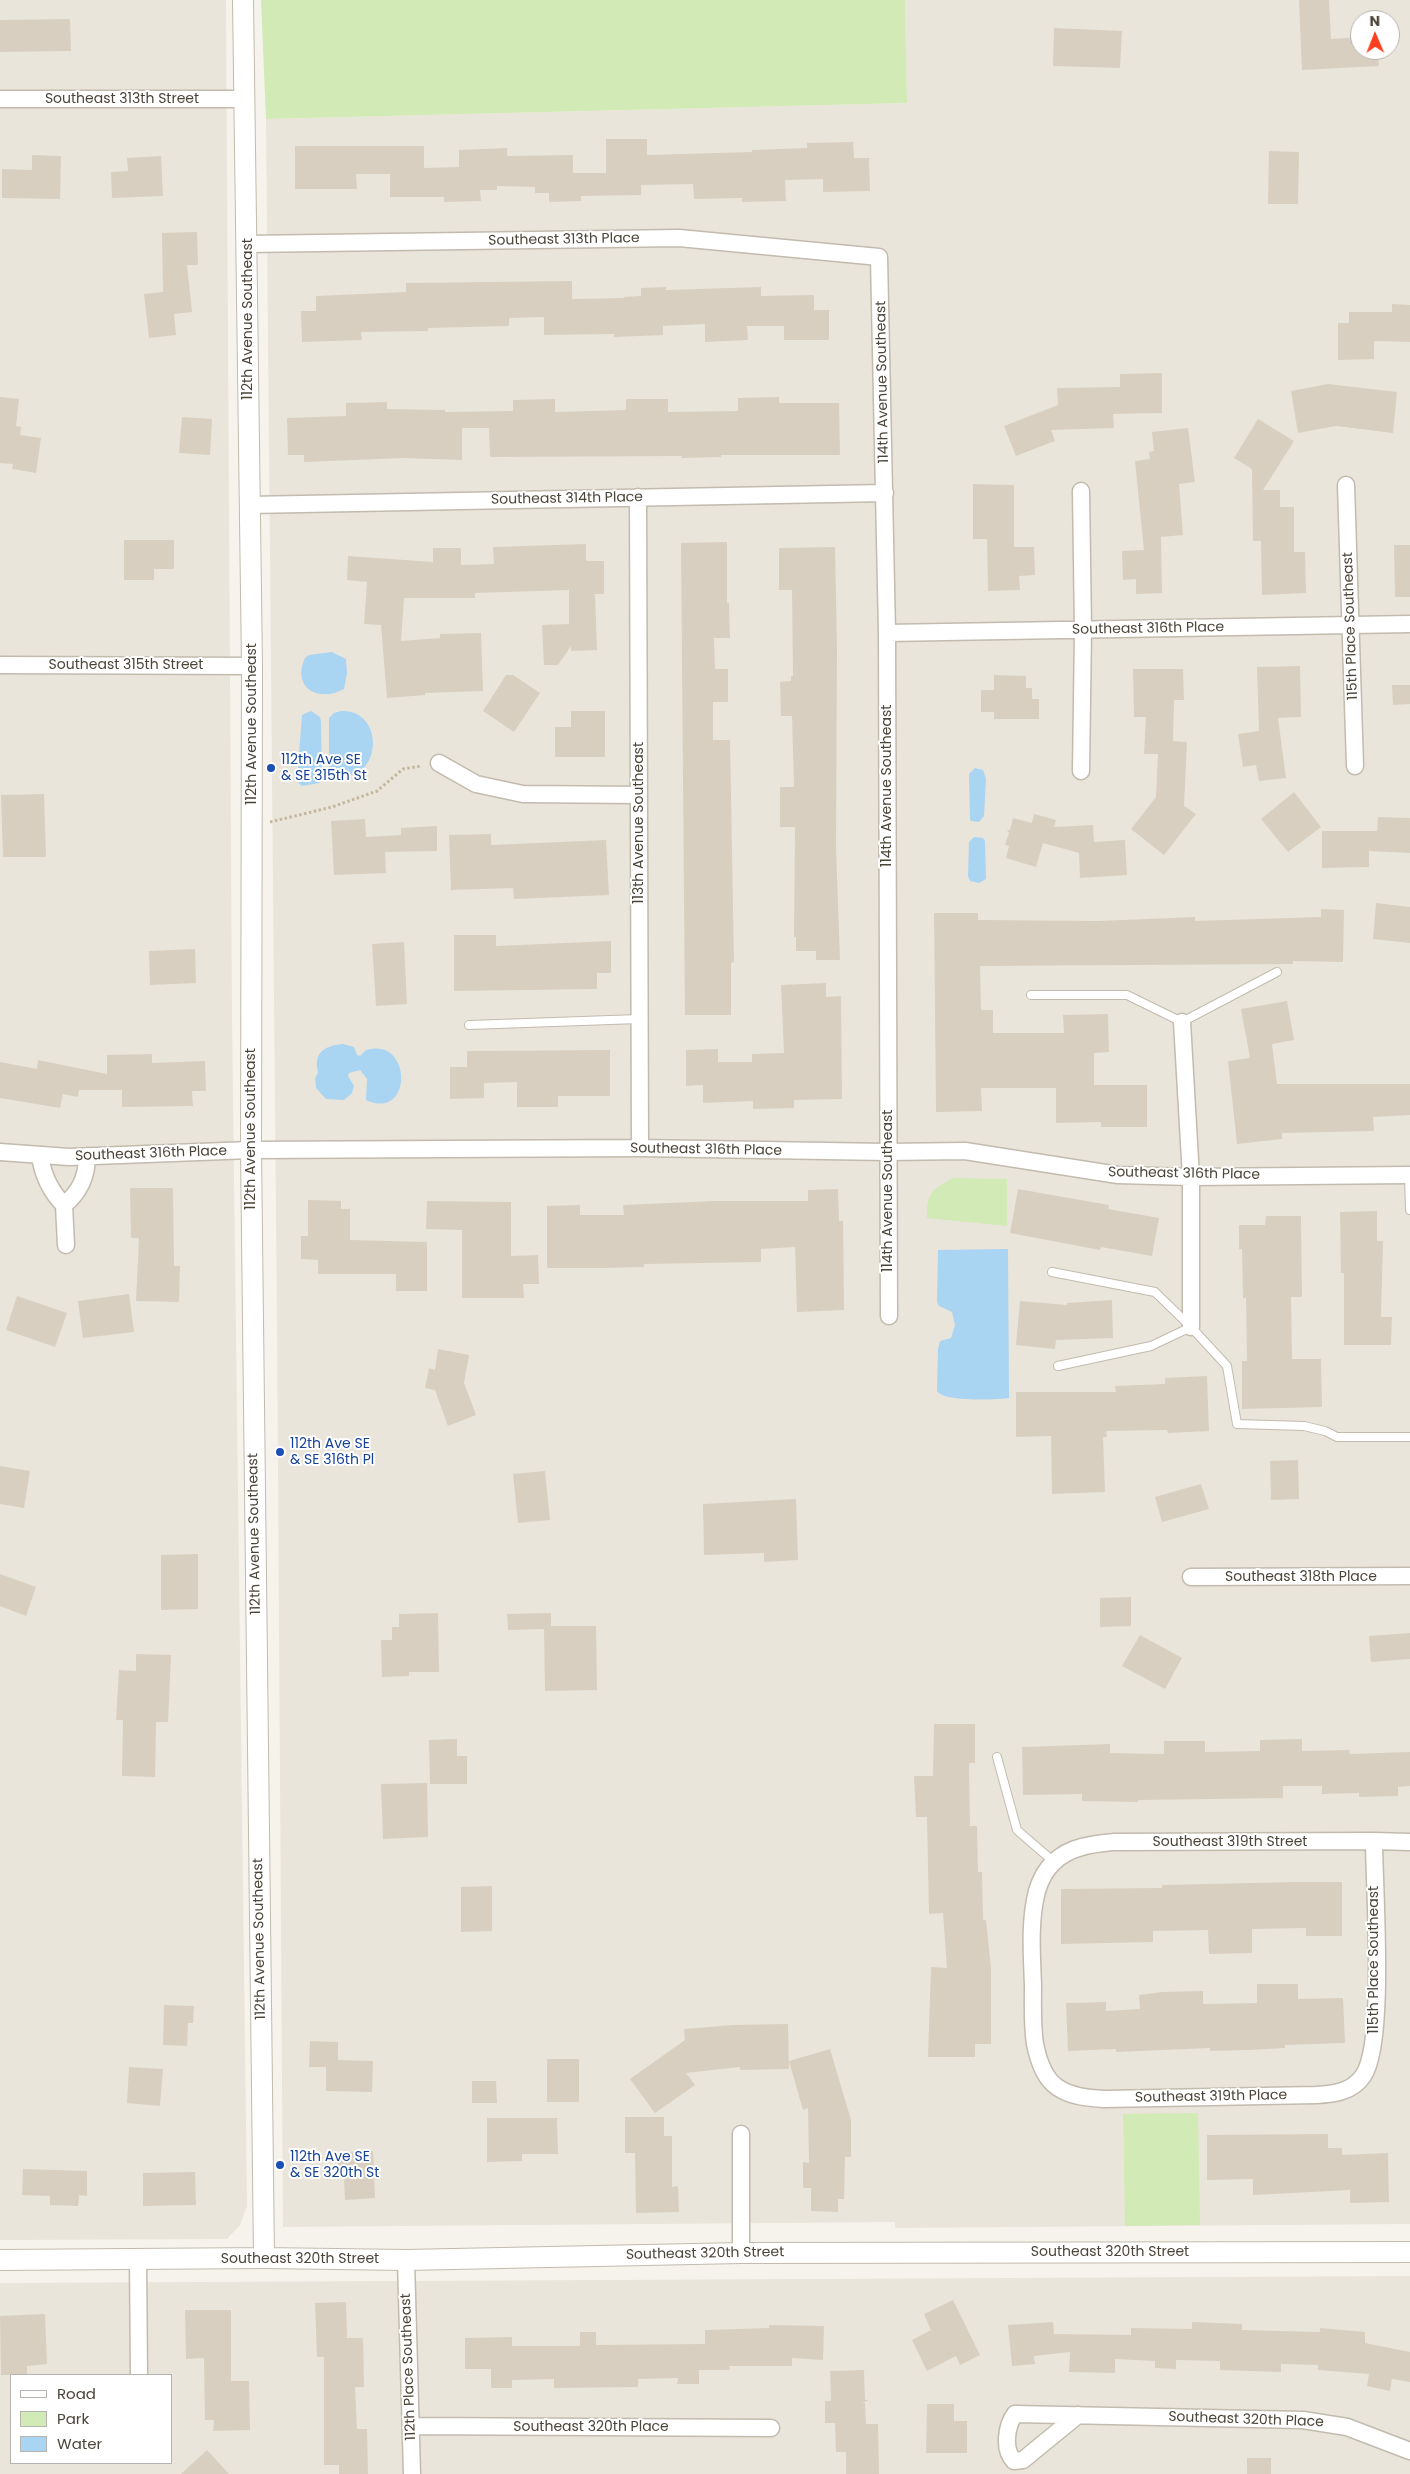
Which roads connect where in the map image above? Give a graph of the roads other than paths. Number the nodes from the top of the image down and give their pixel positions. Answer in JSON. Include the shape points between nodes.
{"nodes":[{"id":1,"x":243,"y":0,"type":"edge"},
{"id":2,"x":0,"y":99,"type":"edge"},
{"id":3,"x":244,"y":99,"type":"junction"},
{"id":4,"x":248,"y":244,"type":"junction"},
{"id":5,"x":879,"y":257,"type":"joint"},
{"id":6,"x":1346,"y":486,"type":"dead end"},
{"id":7,"x":1082,"y":491,"type":"dead end"},
{"id":8,"x":885,"y":493,"type":"junction"},
{"id":9,"x":638,"y":498,"type":"junction"},
{"id":10,"x":249,"y":505,"type":"junction"},
{"id":11,"x":1410,"y":624,"type":"edge"},
{"id":12,"x":1352,"y":625,"type":"junction"},
{"id":13,"x":1083,"y":630,"type":"junction"},
{"id":14,"x":887,"y":633,"type":"junction"},
{"id":15,"x":0,"y":665,"type":"edge"},
{"id":16,"x":252,"y":666,"type":"junction"},
{"id":17,"x":439,"y":763,"type":"road end"},
{"id":18,"x":1356,"y":766,"type":"dead end"},
{"id":19,"x":1081,"y":771,"type":"dead end"},
{"id":20,"x":639,"y":795,"type":"junction"},
{"id":21,"x":1277,"y":972,"type":"dead end"},
{"id":22,"x":1031,"y":994,"type":"dead end"},
{"id":23,"x":639,"y":1018,"type":"junction"},
{"id":24,"x":1182,"y":1022,"type":"junction"},
{"id":25,"x":469,"y":1025,"type":"dead end"},
{"id":26,"x":640,"y":1148,"type":"junction"},
{"id":27,"x":251,"y":1150,"type":"junction"},
{"id":28,"x":0,"y":1152,"type":"edge"},
{"id":29,"x":887,"y":1152,"type":"junction"},
{"id":30,"x":40,"y":1156,"type":"junction"},
{"id":31,"x":87,"y":1156,"type":"junction"},
{"id":32,"x":1409,"y":1175,"type":"edge"},
{"id":33,"x":1191,"y":1177,"type":"junction"},
{"id":34,"x":64,"y":1206,"type":"junction"},
{"id":35,"x":1410,"y":1210,"type":"edge"},
{"id":36,"x":66,"y":1245,"type":"dead end"},
{"id":37,"x":1052,"y":1272,"type":"dead end"},
{"id":38,"x":889,"y":1316,"type":"dead end"},
{"id":39,"x":1191,"y":1327,"type":"junction"},
{"id":40,"x":1058,"y":1366,"type":"dead end"},
{"id":41,"x":1410,"y":1437,"type":"edge"},
{"id":42,"x":1410,"y":1576,"type":"edge"},
{"id":43,"x":1191,"y":1577,"type":"dead end"},
{"id":44,"x":997,"y":1757,"type":"dead end"},
{"id":45,"x":1374,"y":1841,"type":"junction"},
{"id":46,"x":1410,"y":1842,"type":"edge"},
{"id":47,"x":1054,"y":1862,"type":"junction"},
{"id":48,"x":1363,"y":2077,"type":"joint"},
{"id":49,"x":741,"y":2134,"type":"dead end"},
{"id":50,"x":1410,"y":2252,"type":"edge"},
{"id":51,"x":741,"y":2253,"type":"junction"},
{"id":52,"x":264,"y":2258,"type":"junction"},
{"id":53,"x":138,"y":2259,"type":"junction"},
{"id":54,"x":0,"y":2260,"type":"edge"},
{"id":55,"x":406,"y":2260,"type":"junction"},
{"id":56,"x":139,"y":2374,"type":"edge"},
{"id":57,"x":1078,"y":2415,"type":"dead end"},
{"id":58,"x":410,"y":2426,"type":"junction"},
{"id":59,"x":771,"y":2428,"type":"dead end"},
{"id":60,"x":1410,"y":2451,"type":"edge"},
{"id":61,"x":412,"y":2474,"type":"edge"}],
"edges":[{"from":1,"to":3,"type":"street","name":"112th Avenue Southeast"},
{"from":2,"to":3,"type":"street","name":"Southeast 313th Street"},
{"from":3,"to":4,"type":"street","name":"112th Avenue Southeast"},
{"from":4,"to":5,"type":"street","name":"Southeast 313th Place","via":[[679,238]]},
{"from":4,"to":10,"type":"street","name":"112th Avenue Southeast"},
{"from":5,"to":8,"type":"street","name":"114th Avenue Southeast"},
{"from":6,"to":12,"type":"street","name":"115th Place Southeast"},
{"from":7,"to":13,"type":"street"},
{"from":8,"to":9,"type":"street","name":"Southeast 314th Place"},
{"from":8,"to":14,"type":"street","name":"114th Avenue Southeast"},
{"from":9,"to":10,"type":"street","name":"Southeast 314th Place"},
{"from":9,"to":20,"type":"street","name":"113th Avenue Southeast"},
{"from":10,"to":16,"type":"street","name":"112th Avenue Southeast"},
{"from":11,"to":12,"type":"street","name":"Southeast 316th Place"},
{"from":12,"to":13,"type":"street","name":"Southeast 316th Place"},
{"from":12,"to":18,"type":"street","name":"115th Place Southeast"},
{"from":13,"to":14,"type":"street","name":"Southeast 316th Place"},
{"from":13,"to":19,"type":"street"},
{"from":14,"to":29,"type":"street","name":"114th Avenue Southeast"},
{"from":15,"to":16,"type":"street","name":"Southeast 315th Street"},
{"from":16,"to":27,"type":"street","name":"112th Avenue Southeast"},
{"from":17,"to":20,"type":"street","via":[[476,784],[523,794]]},
{"from":20,"to":23,"type":"street","name":"113th Avenue Southeast"},
{"from":21,"to":24,"type":"lane"},
{"from":22,"to":24,"type":"lane","via":[[1127,995]]},
{"from":23,"to":25,"type":"lane"},
{"from":23,"to":26,"type":"street","name":"113th Avenue Southeast"},
{"from":24,"to":33,"type":"street"},
{"from":26,"to":27,"type":"street","name":"Southeast 316th Place"},
{"from":26,"to":29,"type":"street","name":"Southeast 316th Place"},
{"from":27,"to":31,"type":"street","name":"Southeast 316th Place"},
{"from":27,"to":52,"type":"street","name":"112th Avenue Southeast"},
{"from":28,"to":30,"type":"street","name":"Southeast 316th Place"},
{"from":29,"to":33,"type":"street","name":"Southeast 316th Place","via":[[965,1151],[1118,1175]]},
{"from":29,"to":38,"type":"street","name":"114th Avenue Southeast"},
{"from":30,"to":31,"type":"street","name":"Southeast 316th Place"},
{"from":30,"to":34,"type":"street","via":[[45,1177]]},
{"from":31,"to":34,"type":"street","via":[[81,1187]]},
{"from":32,"to":33,"type":"street","name":"Southeast 316th Place"},
{"from":32,"to":35,"type":"lane"},
{"from":33,"to":39,"type":"street"},
{"from":34,"to":36,"type":"street"},
{"from":37,"to":39,"type":"lane","via":[[1155,1292]]},
{"from":39,"to":40,"type":"lane","via":[[1151,1346]]},
{"from":39,"to":41,"type":"lane","via":[[1227,1366],[1237,1424],[1304,1426],[1337,1437]]},
{"from":42,"to":43,"type":"street","name":"Southeast 318th Place"},
{"from":44,"to":47,"type":"lane","via":[[1016,1830]]},
{"from":45,"to":46,"type":"street","name":"Southeast 319th Street"},
{"from":45,"to":47,"type":"street","name":"Southeast 319th Street","via":[[1114,1842],[1081,1847]]},
{"from":45,"to":48,"type":"street","name":"115th Place Southeast","via":[[1376,2015],[1373,2050]]},
{"from":47,"to":48,"type":"street","name":"Southeast 319th Place","via":[[1037,1891],[1032,1940],[1035,2043],[1047,2075],[1057,2087],[1070,2094],[1105,2099],[1304,2096],[1340,2093]]},
{"from":49,"to":51,"type":"street"},
{"from":50,"to":51,"type":"street","name":"Southeast 320th Street"},
{"from":51,"to":55,"type":"street","name":"Southeast 320th Street"},
{"from":52,"to":53,"type":"street","name":"Southeast 320th Street"},
{"from":52,"to":55,"type":"street","name":"Southeast 320th Street"},
{"from":53,"to":54,"type":"street","name":"Southeast 320th Street"},
{"from":53,"to":56,"type":"street"},
{"from":55,"to":58,"type":"street","name":"112th Place Southeast"},
{"from":57,"to":60,"type":"street","name":"Southeast 320th Place","via":[[1326,2422]]},
{"from":58,"to":59,"type":"street","name":"Southeast 320th Place"},
{"from":58,"to":61,"type":"street","name":"112th Place Southeast"}]}
